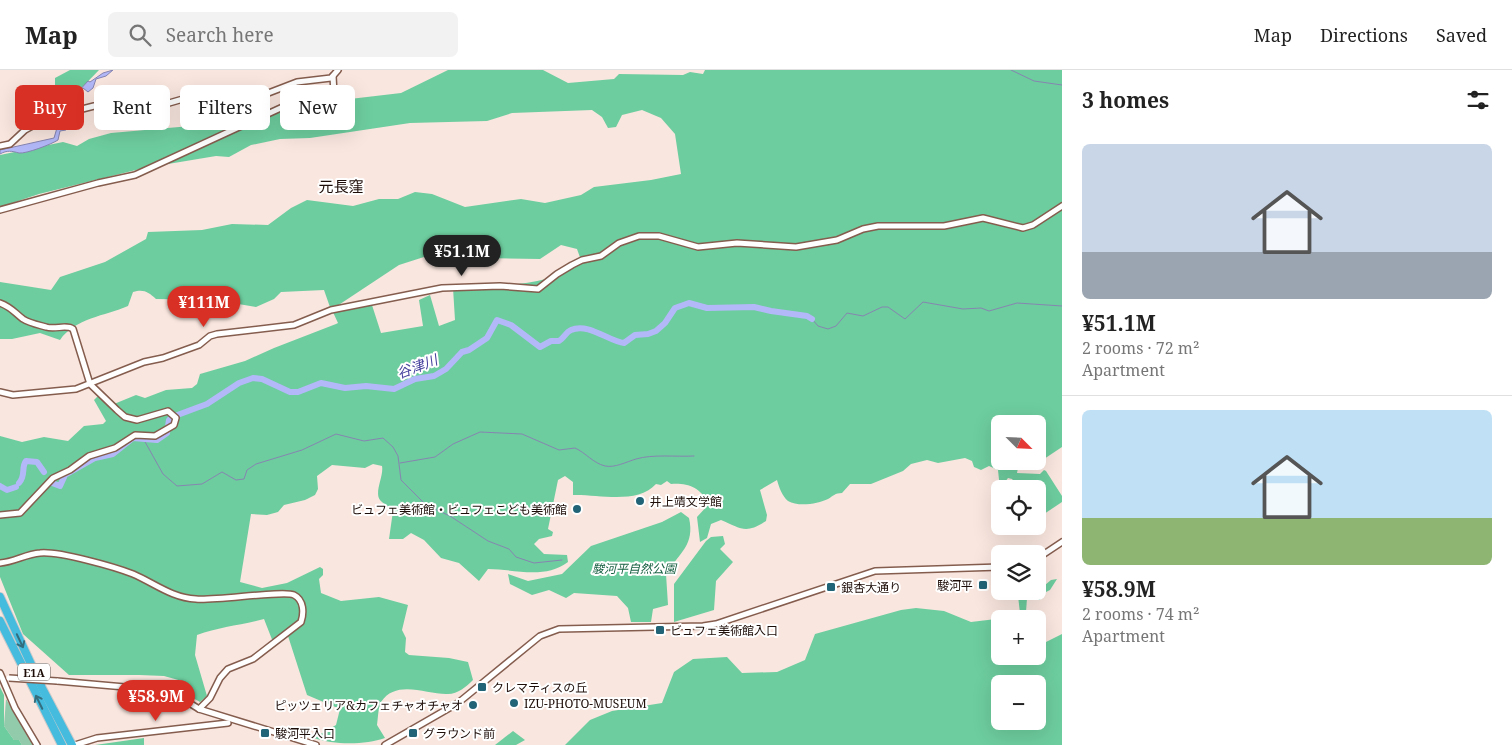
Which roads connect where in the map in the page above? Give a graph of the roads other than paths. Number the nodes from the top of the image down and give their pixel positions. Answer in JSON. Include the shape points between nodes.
{"nodes":[{"id":1,"x":338,"y":70,"type":"edge"},
{"id":2,"x":333,"y":76,"type":"junction"},
{"id":3,"x":0,"y":146,"type":"edge"},
{"id":4,"x":1062,"y":206,"type":"edge"},
{"id":5,"x":0,"y":210,"type":"edge"},
{"id":6,"x":0,"y":303,"type":"edge"},
{"id":7,"x":90,"y":384,"type":"junction"},
{"id":8,"x":0,"y":392,"type":"edge"},
{"id":9,"x":0,"y":515,"type":"edge"},
{"id":10,"x":1062,"y":542,"type":"edge"},
{"id":11,"x":1046,"y":553,"type":"edge"},
{"id":12,"x":0,"y":563,"type":"edge"},
{"id":13,"x":991,"y":567,"type":"edge"},
{"id":14,"x":0,"y":597,"type":"edge"},
{"id":15,"x":0,"y":621,"type":"edge"},
{"id":16,"x":0,"y":676,"type":"edge"},
{"id":17,"x":199,"y":709,"type":"junction"},
{"id":18,"x":228,"y":723,"type":"dead end"},
{"id":19,"x":396,"y":743,"type":"edge"},
{"id":20,"x":38,"y":745,"type":"edge"},
{"id":21,"x":62,"y":745,"type":"edge"},
{"id":22,"x":73,"y":745,"type":"edge"},
{"id":23,"x":316,"y":745,"type":"edge"},
{"id":24,"x":385,"y":745,"type":"edge"}],
"edges":[{"from":1,"to":2,"type":"street"},
{"from":2,"to":3,"type":"street","via":[[297,82],[258,97],[182,99],[131,114],[98,105],[36,123],[10,144]]},
{"from":2,"to":5,"type":"street","via":[[334,94],[331,98],[285,106],[135,176]]},
{"from":4,"to":7,"type":"street","via":[[1033,226],[1023,228],[983,218],[944,226],[874,227],[837,240],[796,247],[737,243],[698,247],[659,236],[630,238],[601,256],[572,265],[538,290],[500,286],[442,288],[331,310],[294,325],[210,336],[200,345],[136,364]]},
{"from":6,"to":7,"type":"street","via":[[12,308],[26,321],[51,328],[73,329]]},
{"from":7,"to":8,"type":"street","via":[[76,389],[13,394]]},
{"from":7,"to":9,"type":"street","via":[[126,417],[137,420],[168,411],[174,414],[175,422],[155,436],[134,435],[116,448],[89,456],[54,478],[20,513]]},
{"from":10,"to":11,"type":"street"},
{"from":12,"to":17,"type":"street","via":[[44,552],[112,566],[189,599],[287,593],[298,597],[303,606],[301,622],[253,659],[228,669],[213,694]]},
{"from":13,"to":19,"type":"street","via":[[875,571],[709,625],[559,630],[532,641],[458,703]]},
{"from":14,"to":22,"type":"highway","number":"E1A","one_way":true},
{"from":21,"to":15,"type":"highway","number":"E1A","one_way":true},
{"from":16,"to":17,"type":"street","bridge":true,"via":[[170,691]]},
{"from":16,"to":20,"type":"street"},
{"from":17,"to":23,"type":"street"},
{"from":18,"to":22,"type":"street","via":[[88,740]]},
{"from":19,"to":24,"type":"street"}]}
